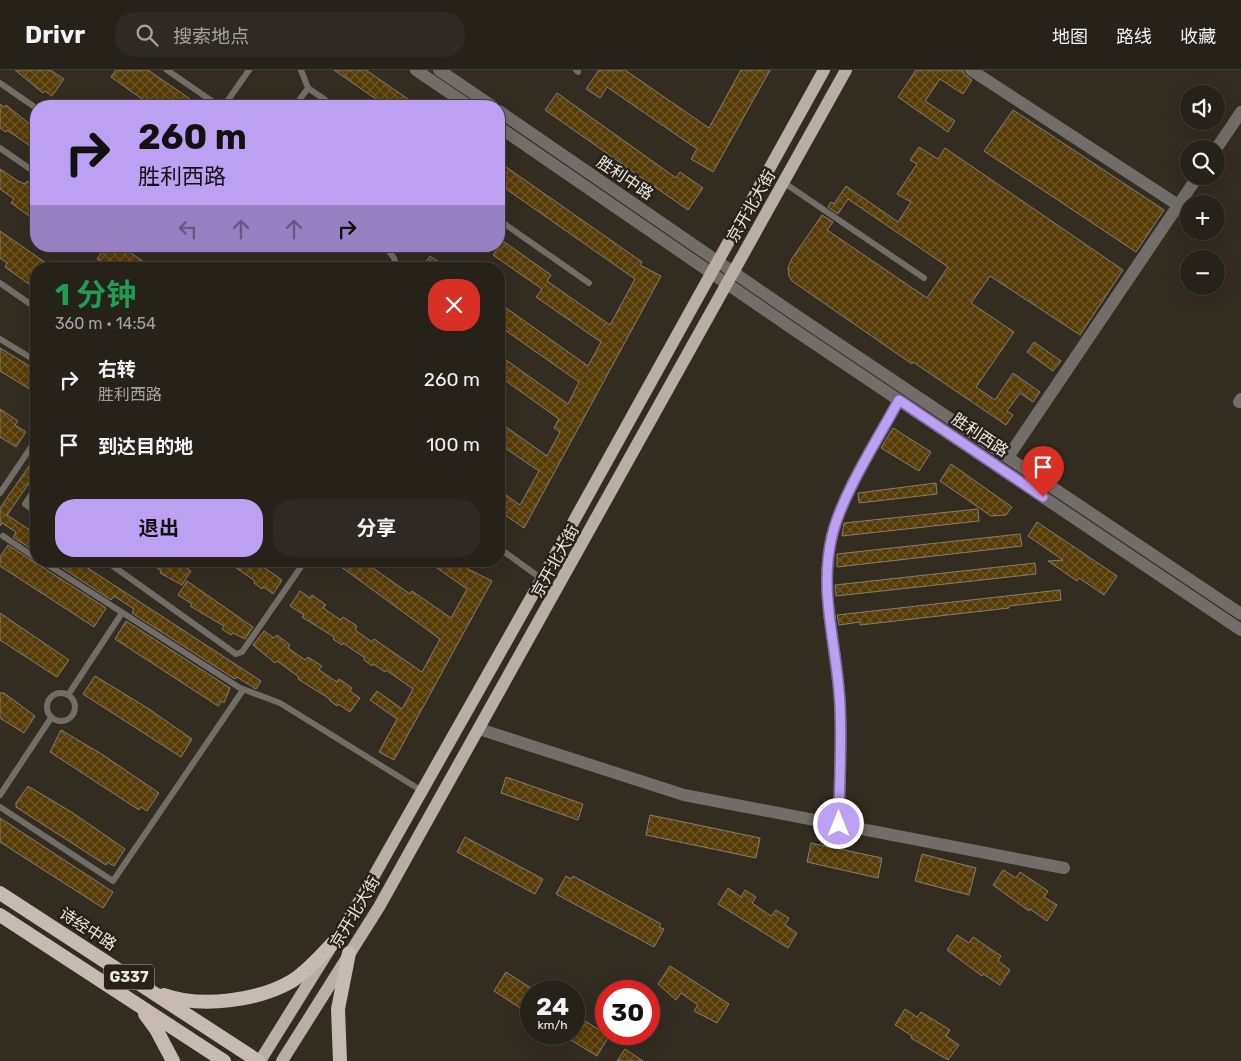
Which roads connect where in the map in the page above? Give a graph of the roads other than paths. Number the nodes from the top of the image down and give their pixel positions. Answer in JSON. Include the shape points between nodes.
{"nodes":[{"id":1,"x":167,"y":70,"type":"edge"},
{"id":2,"x":249,"y":70,"type":"edge"},
{"id":3,"x":301,"y":70,"type":"edge"},
{"id":4,"x":416,"y":70,"type":"edge"},
{"id":5,"x":440,"y":70,"type":"edge"},
{"id":6,"x":824,"y":70,"type":"edge"},
{"id":7,"x":846,"y":70,"type":"edge"},
{"id":8,"x":971,"y":70,"type":"edge"},
{"id":9,"x":0,"y":83,"type":"edge"},
{"id":10,"x":308,"y":88,"type":"junction"},
{"id":11,"x":210,"y":100,"type":"edge"},
{"id":12,"x":228,"y":100,"type":"edge"},
{"id":13,"x":299,"y":100,"type":"edge"},
{"id":14,"x":325,"y":100,"type":"edge"},
{"id":15,"x":460,"y":100,"type":"edge"},
{"id":16,"x":483,"y":100,"type":"edge"},
{"id":17,"x":30,"y":104,"type":"edge"},
{"id":18,"x":1241,"y":112,"type":"edge"},
{"id":19,"x":505,"y":115,"type":"edge"},
{"id":20,"x":505,"y":131,"type":"edge"},
{"id":21,"x":1222,"y":140,"type":"edge"},
{"id":22,"x":0,"y":148,"type":"edge"},
{"id":23,"x":30,"y":169,"type":"edge"},
{"id":24,"x":783,"y":182,"type":"junction"},
{"id":25,"x":1192,"y":185,"type":"edge"},
{"id":26,"x":1178,"y":205,"type":"junction"},
{"id":27,"x":505,"y":224,"type":"edge"},
{"id":28,"x":717,"y":260,"type":"junction"},
{"id":29,"x":733,"y":271,"type":"junction"},
{"id":30,"x":710,"y":272,"type":"junction"},
{"id":31,"x":924,"y":278,"type":"dead end"},
{"id":32,"x":0,"y":283,"type":"edge"},
{"id":33,"x":589,"y":283,"type":"dead end"},
{"id":34,"x":726,"y":283,"type":"junction"},
{"id":35,"x":30,"y":304,"type":"edge"},
{"id":36,"x":0,"y":339,"type":"edge"},
{"id":37,"x":30,"y":357,"type":"edge"},
{"id":38,"x":899,"y":400,"type":"junction"},
{"id":39,"x":30,"y":449,"type":"edge"},
{"id":40,"x":1008,"y":457,"type":"junction"},
{"id":41,"x":0,"y":493,"type":"edge"},
{"id":42,"x":30,"y":497,"type":"edge"},
{"id":43,"x":30,"y":508,"type":"edge"},
{"id":44,"x":3,"y":536,"type":"dead end"},
{"id":45,"x":505,"y":552,"type":"edge"},
{"id":46,"x":30,"y":554,"type":"edge"},
{"id":47,"x":51,"y":567,"type":"edge"},
{"id":48,"x":114,"y":567,"type":"edge"},
{"id":49,"x":301,"y":567,"type":"edge"},
{"id":50,"x":542,"y":579,"type":"junction"},
{"id":51,"x":122,"y":613,"type":"junction"},
{"id":52,"x":1241,"y":614,"type":"edge"},
{"id":53,"x":1241,"y":630,"type":"edge"},
{"id":54,"x":243,"y":690,"type":"junction"},
{"id":55,"x":68,"y":695,"type":"junction"},
{"id":56,"x":51,"y":718,"type":"junction"},
{"id":57,"x":479,"y":729,"type":"junction"},
{"id":58,"x":422,"y":791,"type":"junction"},
{"id":59,"x":0,"y":795,"type":"edge"},
{"id":60,"x":0,"y":807,"type":"edge"},
{"id":61,"x":839,"y":824,"type":"junction"},
{"id":62,"x":1064,"y":868,"type":"dead end"},
{"id":63,"x":0,"y":893,"type":"edge"},
{"id":64,"x":0,"y":915,"type":"edge"},
{"id":65,"x":334,"y":942,"type":"junction"},
{"id":66,"x":349,"y":953,"type":"junction"},
{"id":67,"x":147,"y":989,"type":"junction"},
{"id":68,"x":138,"y":1005,"type":"junction"},
{"id":69,"x":173,"y":1061,"type":"edge"},
{"id":70,"x":224,"y":1061,"type":"edge"},
{"id":71,"x":259,"y":1061,"type":"edge"},
{"id":72,"x":282,"y":1061,"type":"edge"},
{"id":73,"x":340,"y":1061,"type":"edge"}],
"edges":[{"from":1,"to":11,"type":"lane"},
{"from":2,"to":12,"type":"lane"},
{"from":3,"to":10,"type":"lane"},
{"from":4,"to":15,"type":"street"},
{"from":5,"to":16,"type":"street"},
{"from":6,"to":28,"type":"main road","name":"京开北大街"},
{"from":7,"to":24,"type":"main road","name":"京开北大街"},
{"from":8,"to":26,"type":"street"},
{"from":9,"to":17,"type":"lane"},
{"from":10,"to":13,"type":"lane"},
{"from":10,"to":14,"type":"lane"},
{"from":18,"to":21,"type":"street"},
{"from":19,"to":28,"type":"street","name":"胜利中路"},
{"from":20,"to":30,"type":"street","name":"胜利中路"},
{"from":22,"to":23,"type":"lane"},
{"from":24,"to":29,"type":"main road","name":"京开北大街"},
{"from":24,"to":31,"type":"lane"},
{"from":25,"to":26,"type":"street"},
{"from":26,"to":40,"type":"street"},
{"from":27,"to":33,"type":"lane"},
{"from":28,"to":29,"type":"street","name":"胜利中路"},
{"from":28,"to":30,"type":"main road","name":"京开北大街"},
{"from":29,"to":34,"type":"main road","name":"京开北大街"},
{"from":29,"to":40,"type":"street","name":"胜利西路"},
{"from":30,"to":34,"type":"street","name":"胜利中路"},
{"from":30,"to":50,"type":"main road","name":"京开北大街"},
{"from":32,"to":35,"type":"lane"},
{"from":34,"to":38,"type":"street","name":"胜利西路"},
{"from":34,"to":57,"type":"main road","name":"京开北大街"},
{"from":36,"to":37,"type":"lane"},
{"from":38,"to":53,"type":"street","name":"胜利西路"},
{"from":38,"to":61,"type":"street","via":[[848,496],[832,534],[828,555],[827,606],[840,705]]},
{"from":39,"to":41,"type":"lane"},
{"from":40,"to":52,"type":"street","name":"胜利西路"},
{"from":42,"to":43,"type":"lane","via":[[25,504]]},
{"from":44,"to":46,"type":"lane"},
{"from":45,"to":50,"type":"lane"},
{"from":47,"to":51,"type":"lane"},
{"from":48,"to":49,"type":"lane","via":[[236,654],[242,652]]},
{"from":50,"to":58,"type":"main road","name":"京开北大街"},
{"from":51,"to":54,"type":"lane"},
{"from":51,"to":55,"type":"lane"},
{"from":54,"to":58,"type":"lane","via":[[280,703]]},
{"from":54,"to":60,"type":"lane","via":[[113,880]]},
{"from":55,"to":56,"type":"lane","via":[[57,694],[49,699],[46,708]]},
{"from":55,"to":56,"type":"lane","via":[[75,704],[72,716],[62,721]]},
{"from":56,"to":59,"type":"lane"},
{"from":57,"to":61,"type":"street","via":[[684,795]]},
{"from":57,"to":66,"type":"main road","name":"京开北大街"},
{"from":58,"to":65,"type":"main road","name":"京开北大街"},
{"from":61,"to":62,"type":"street"},
{"from":63,"to":67,"type":"highway","name":"诗经中路","number":"G337"},
{"from":64,"to":68,"type":"highway","number":"G337"},
{"from":65,"to":67,"type":"highway","via":[[292,980],[272,990],[224,1002],[185,1000]]},
{"from":65,"to":71,"type":"main road","name":"京开北大街"},
{"from":66,"to":72,"type":"main road","name":"京开北大街"},
{"from":66,"to":73,"type":"highway","via":[[338,1009]]},
{"from":67,"to":71,"type":"highway","name":"诗经中路","number":"G337"},
{"from":68,"to":69,"type":"highway","via":[[156,1029]]},
{"from":68,"to":70,"type":"highway","number":"G337"}]}
